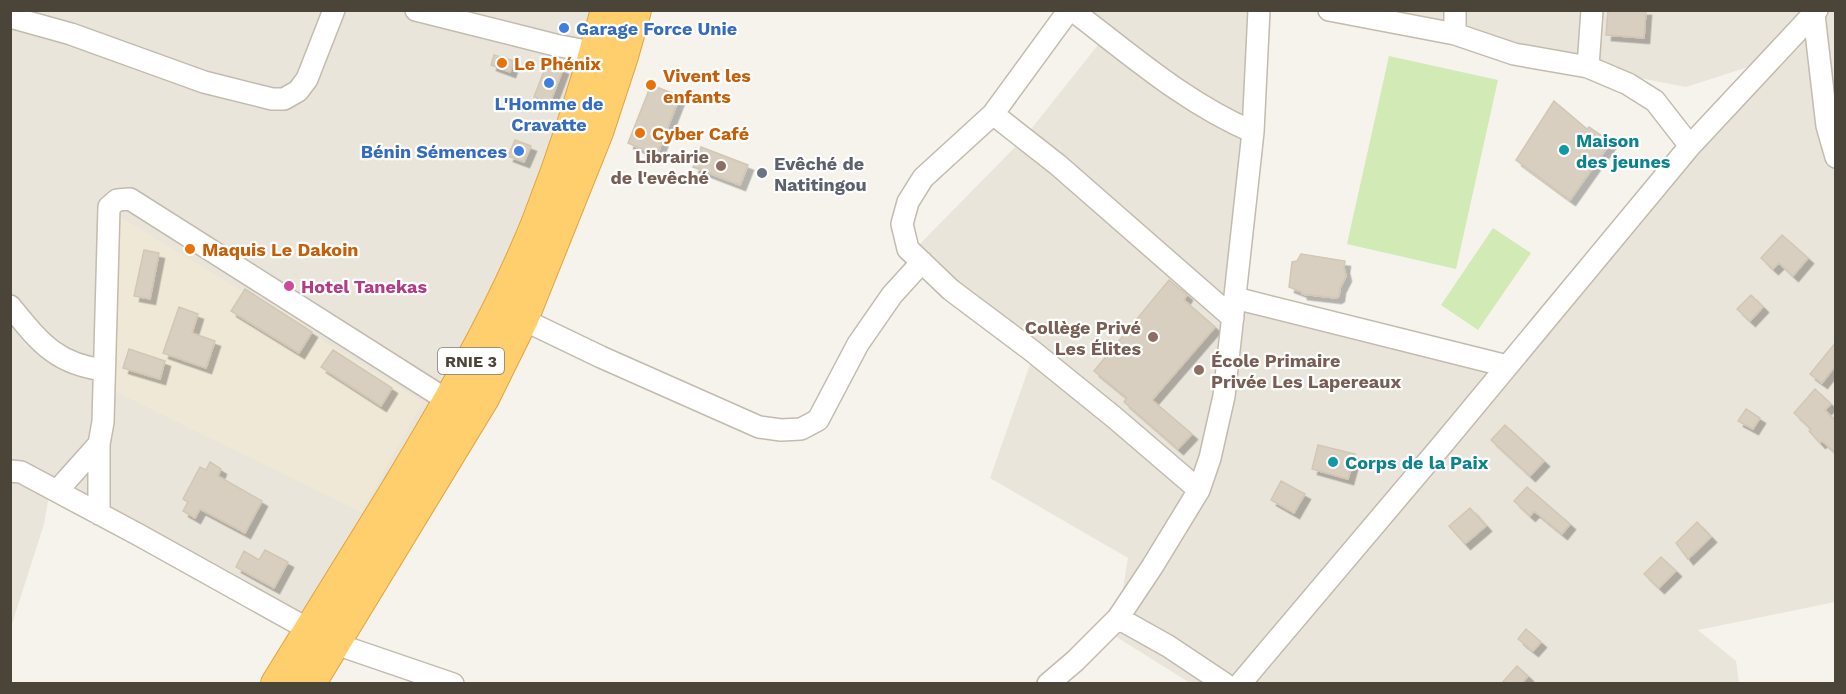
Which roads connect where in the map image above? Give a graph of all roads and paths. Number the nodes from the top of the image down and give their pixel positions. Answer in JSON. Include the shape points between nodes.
{"nodes":[{"id":1,"x":334,"y":10,"type":"edge"},
{"id":2,"x":416,"y":10,"type":"edge"},
{"id":3,"x":607,"y":10,"type":"edge"},
{"id":4,"x":635,"y":10,"type":"edge"},
{"id":5,"x":1070,"y":10,"type":"edge"},
{"id":6,"x":1259,"y":10,"type":"edge"},
{"id":7,"x":1329,"y":10,"type":"edge"},
{"id":8,"x":1455,"y":10,"type":"edge"},
{"id":9,"x":1592,"y":10,"type":"edge"},
{"id":10,"x":1816,"y":13,"type":"edge"},
{"id":11,"x":10,"y":17,"type":"edge"},
{"id":12,"x":1455,"y":34,"type":"junction"},
{"id":13,"x":609,"y":55,"type":"junction"},
{"id":14,"x":1588,"y":67,"type":"junction"},
{"id":15,"x":1830,"y":92,"type":"edge"},
{"id":16,"x":993,"y":114,"type":"junction"},
{"id":17,"x":1253,"y":132,"type":"junction"},
{"id":18,"x":1690,"y":146,"type":"junction"},
{"id":19,"x":1836,"y":157,"type":"edge"},
{"id":20,"x":922,"y":262,"type":"junction"},
{"id":21,"x":10,"y":306,"type":"edge"},
{"id":22,"x":1234,"y":308,"type":"junction"},
{"id":23,"x":522,"y":319,"type":"junction"},
{"id":24,"x":1507,"y":366,"type":"junction"},
{"id":25,"x":104,"y":370,"type":"junction"},
{"id":26,"x":450,"y":402,"type":"junction"},
{"id":27,"x":99,"y":444,"type":"junction"},
{"id":28,"x":10,"y":471,"type":"edge"},
{"id":29,"x":1199,"y":490,"type":"junction"},
{"id":30,"x":57,"y":492,"type":"junction"},
{"id":31,"x":99,"y":514,"type":"junction"},
{"id":32,"x":1119,"y":618,"type":"junction"},
{"id":33,"x":322,"y":637,"type":"junction"},
{"id":34,"x":277,"y":684,"type":"edge"},
{"id":35,"x":309,"y":684,"type":"edge"},
{"id":36,"x":453,"y":684,"type":"edge"},
{"id":37,"x":1048,"y":684,"type":"edge"},
{"id":38,"x":1225,"y":684,"type":"edge"},
{"id":39,"x":1240,"y":684,"type":"edge"}],
"edges":[{"from":1,"to":11,"type":"street","via":[[307,79],[298,91],[284,99],[204,82],[71,34]]},
{"from":2,"to":13,"type":"street"},
{"from":3,"to":13,"type":"highway","number":"RNIE 3"},
{"from":4,"to":13,"type":"highway","number":"RNIE 3"},
{"from":5,"to":16,"type":"street"},
{"from":5,"to":17,"type":"street","via":[[1160,78],[1213,113]]},
{"from":6,"to":17,"type":"street"},
{"from":7,"to":12,"type":"street"},
{"from":8,"to":12,"type":"street"},
{"from":9,"to":14,"type":"street"},
{"from":10,"to":15,"type":"street"},
{"from":10,"to":18,"type":"street"},
{"from":12,"to":14,"type":"street","via":[[1514,54]]},
{"from":13,"to":23,"type":"highway","number":"RNIE 3","via":[[597,132]]},
{"from":13,"to":26,"type":"highway","number":"RNIE 3","via":[[513,277]]},
{"from":14,"to":18,"type":"street","via":[[1655,101]]},
{"from":15,"to":19,"type":"street","via":[[1827,126]]},
{"from":16,"to":20,"type":"street","via":[[923,178],[908,202],[902,224],[908,249]]},
{"from":16,"to":22,"type":"street"},
{"from":17,"to":22,"type":"street"},
{"from":18,"to":24,"type":"street"},
{"from":20,"to":23,"type":"street","via":[[892,295],[858,344],[818,420],[801,429],[759,427]]},
{"from":20,"to":29,"type":"street","via":[[951,290],[1031,350]]},
{"from":21,"to":25,"type":"street","via":[[36,339],[57,355],[74,364]]},
{"from":22,"to":24,"type":"street"},
{"from":22,"to":29,"type":"street","via":[[1224,396]]},
{"from":23,"to":33,"type":"highway","number":"RNIE 3","via":[[483,398]]},
{"from":24,"to":39,"type":"street"},
{"from":25,"to":26,"type":"street","via":[[109,207],[117,200],[130,199]]},
{"from":25,"to":27,"type":"street"},
{"from":26,"to":33,"type":"highway","number":"RNIE 3"},
{"from":27,"to":30,"type":"street"},
{"from":27,"to":31,"type":"street"},
{"from":28,"to":30,"type":"street","via":[[21,472]]},
{"from":29,"to":32,"type":"street"},
{"from":30,"to":31,"type":"street"},
{"from":31,"to":33,"type":"street"},
{"from":32,"to":37,"type":"street"},
{"from":32,"to":38,"type":"street"},
{"from":33,"to":34,"type":"highway","number":"RNIE 3"},
{"from":33,"to":35,"type":"highway","number":"RNIE 3"},
{"from":33,"to":36,"type":"street"}]}
